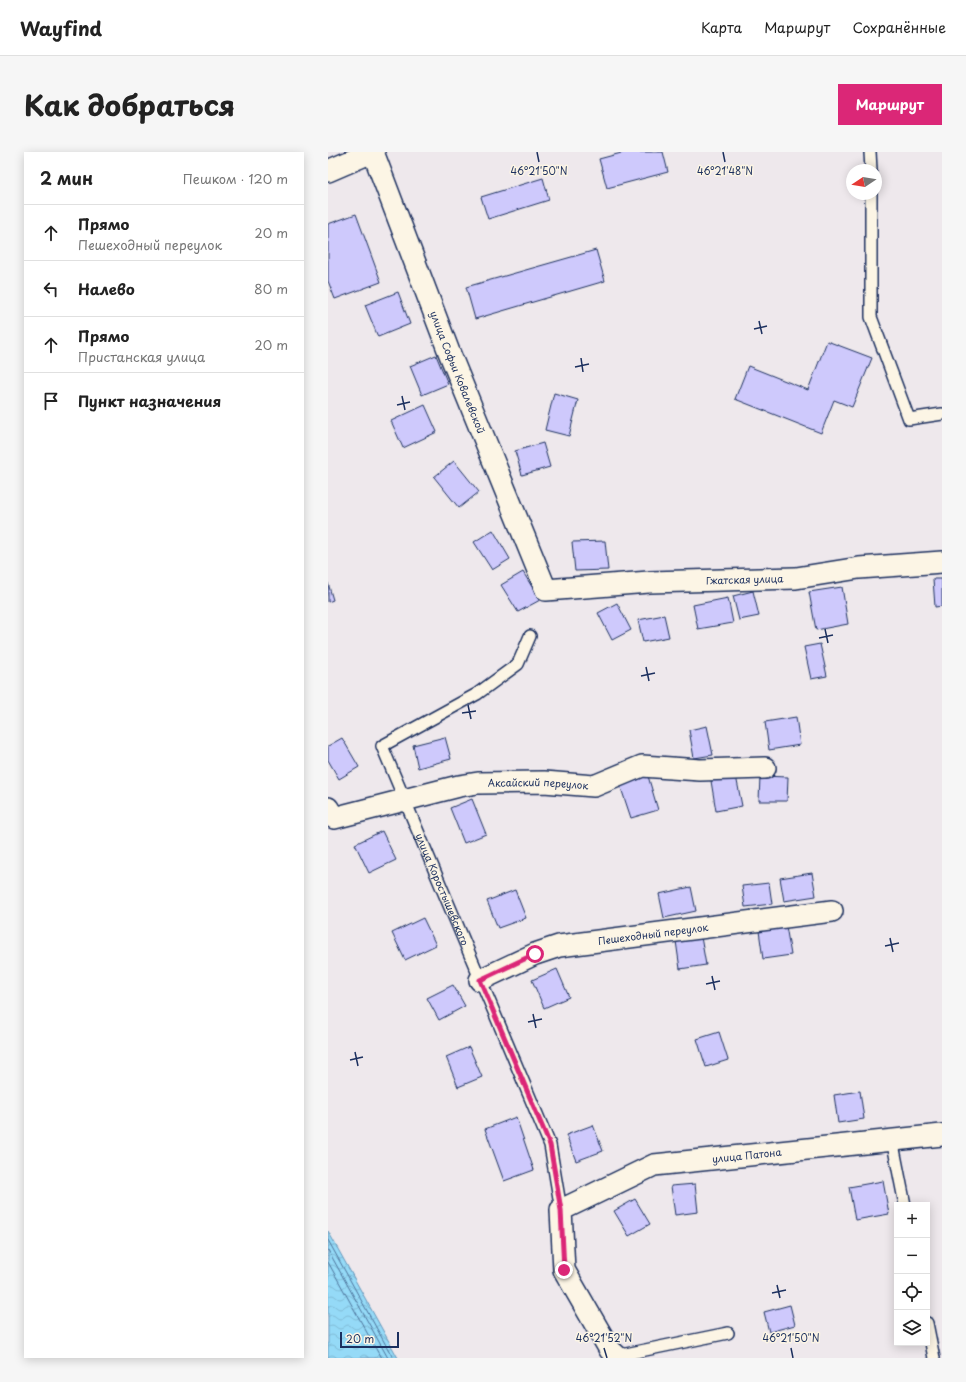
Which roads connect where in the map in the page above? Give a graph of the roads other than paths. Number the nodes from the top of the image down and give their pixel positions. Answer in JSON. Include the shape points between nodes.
{"nodes":[{"id":1,"x":373,"y":152,"type":"edge"},
{"id":2,"x":870,"y":152,"type":"edge"},
{"id":3,"x":871,"y":164,"type":"edge"},
{"id":4,"x":328,"y":171,"type":"edge"},
{"id":5,"x":871,"y":200,"type":"edge"},
{"id":6,"x":942,"y":414,"type":"edge"},
{"id":7,"x":942,"y":562,"type":"edge"},
{"id":8,"x":546,"y":590,"type":"joint"},
{"id":9,"x":530,"y":636,"type":"dead end"},
{"id":10,"x":765,"y":768,"type":"dead end"},
{"id":11,"x":405,"y":800,"type":"junction"},
{"id":12,"x":328,"y":808,"type":"edge"},
{"id":13,"x":832,"y":911,"type":"dead end"},
{"id":14,"x":480,"y":980,"type":"junction"},
{"id":15,"x":942,"y":1135,"type":"edge"},
{"id":16,"x":892,"y":1139,"type":"junction"},
{"id":17,"x":904,"y":1202,"type":"edge"},
{"id":18,"x":561,"y":1210,"type":"junction"},
{"id":19,"x":728,"y":1333,"type":"dead end"},
{"id":20,"x":930,"y":1338,"type":"edge"},
{"id":21,"x":618,"y":1357,"type":"edge"},
{"id":22,"x":934,"y":1358,"type":"edge"}],
"edges":[{"from":1,"to":4,"type":"street"},
{"from":1,"to":8,"type":"street","name":"улица Софьи Ковалевской","via":[[449,352]]},
{"from":2,"to":3,"type":"lane"},
{"from":5,"to":6,"type":"lane","via":[[871,317],[909,419]]},
{"from":7,"to":8,"type":"street","name":"Гжатская улица","via":[[859,568],[796,578],[649,582]]},
{"from":9,"to":11,"type":"lane","name":"улица Коростышевского","via":[[518,664],[477,694],[382,746]]},
{"from":10,"to":11,"type":"street","name":"Аксайский переулок","via":[[700,770],[642,766],[594,786],[544,782],[478,783]]},
{"from":11,"to":12,"type":"street","name":"Аксайский переулок","via":[[334,818]]},
{"from":11,"to":14,"type":"lane","name":"улица Коростышевского"},
{"from":13,"to":14,"type":"street","name":"Пешеходный переулок","via":[[559,946],[535,954]]},
{"from":14,"to":18,"type":"lane","name":"улица Коростышевского","via":[[550,1145]]},
{"from":15,"to":16,"type":"street","name":"улица Патона"},
{"from":16,"to":17,"type":"lane"},
{"from":16,"to":18,"type":"street","name":"улица Патона","via":[[654,1165]]},
{"from":18,"to":21,"type":"street","via":[[564,1270],[610,1350]]},
{"from":19,"to":21,"type":"lane"},
{"from":20,"to":22,"type":"lane"}]}
